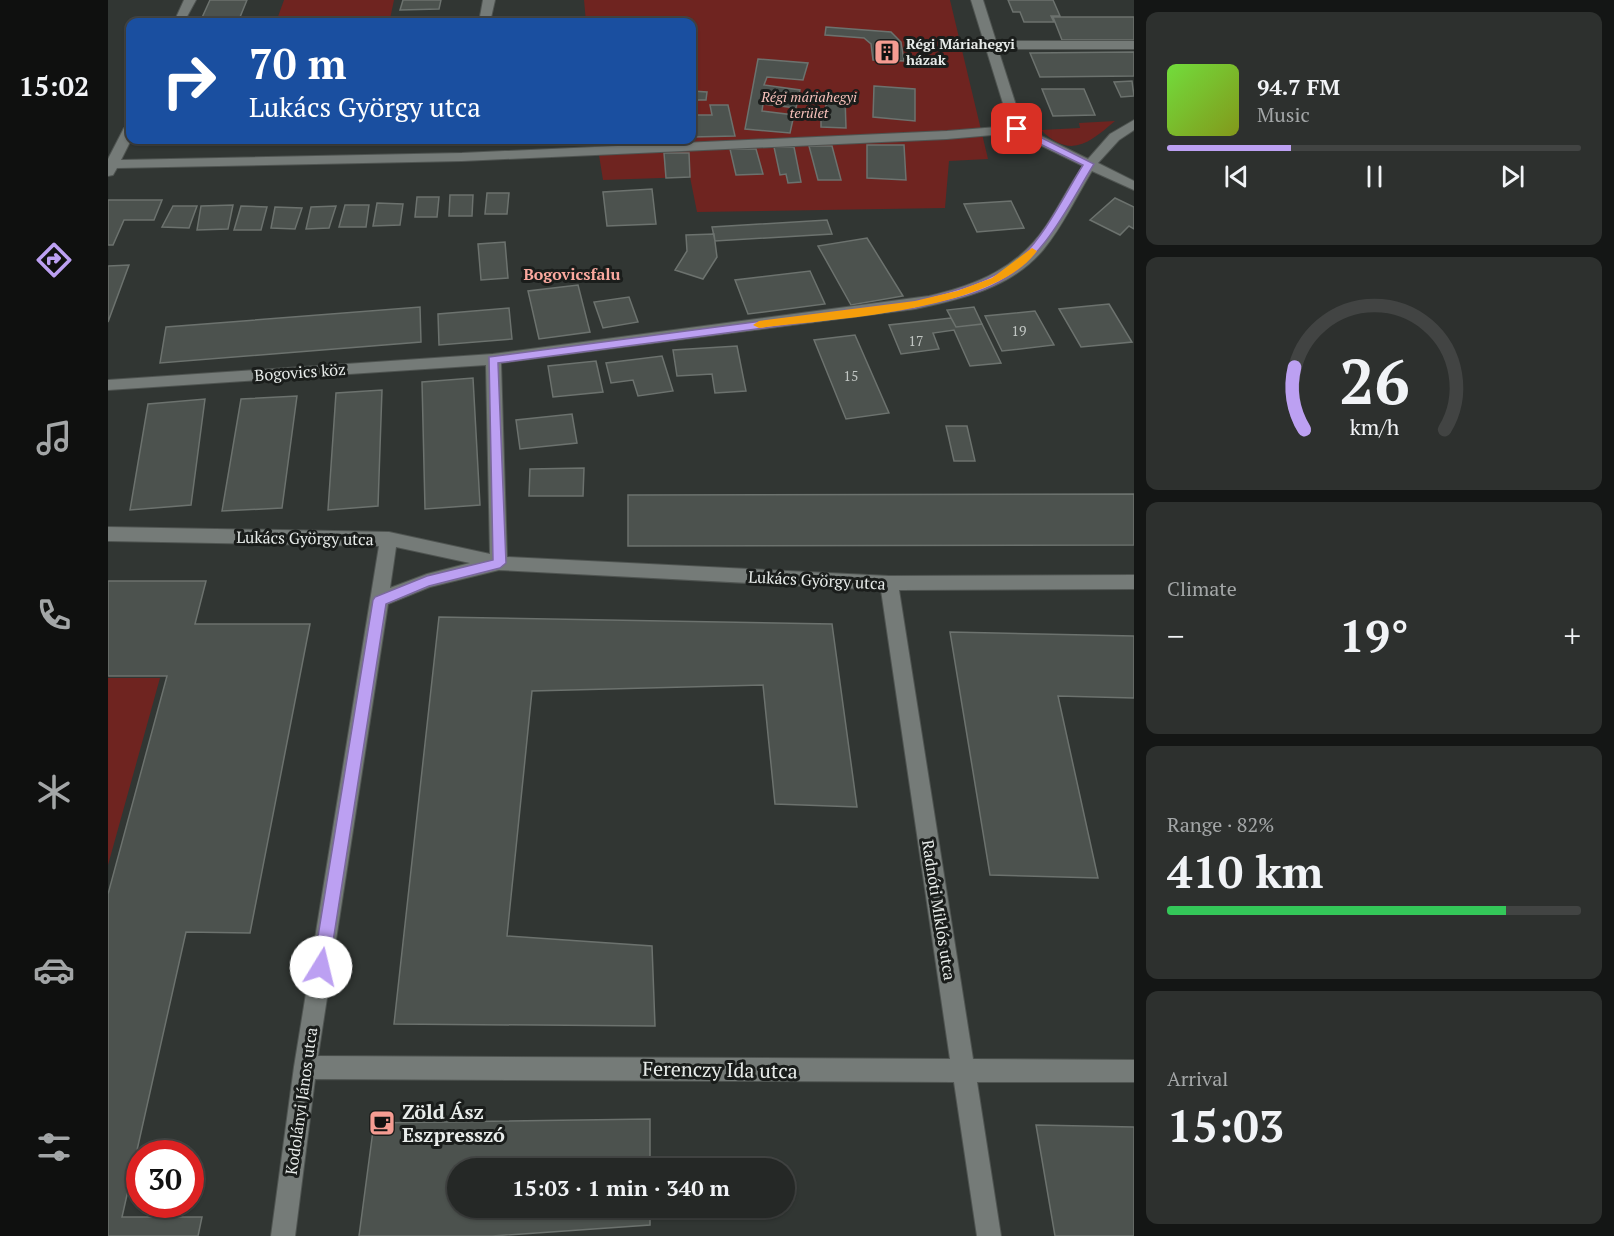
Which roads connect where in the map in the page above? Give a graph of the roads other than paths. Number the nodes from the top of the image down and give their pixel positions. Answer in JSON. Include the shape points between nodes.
{"nodes":[{"id":1,"x":190,"y":0,"type":"edge"},
{"id":2,"x":489,"y":0,"type":"edge"},
{"id":3,"x":977,"y":0,"type":"edge"},
{"id":4,"x":181,"y":18,"type":"edge"},
{"id":5,"x":486,"y":18,"type":"edge"},
{"id":6,"x":990,"y":45,"type":"junction"},
{"id":7,"x":1134,"y":45,"type":"edge"},
{"id":8,"x":1134,"y":123,"type":"edge"},
{"id":9,"x":1017,"y":129,"type":"junction"},
{"id":10,"x":126,"y":135,"type":"edge"},
{"id":11,"x":464,"y":144,"type":"edge"},
{"id":12,"x":462,"y":156,"type":"junction"},
{"id":13,"x":1089,"y":164,"type":"junction"},
{"id":14,"x":109,"y":167,"type":"edge"},
{"id":15,"x":1134,"y":186,"type":"edge"},
{"id":16,"x":493,"y":359,"type":"junction"},
{"id":17,"x":108,"y":385,"type":"edge"},
{"id":18,"x":108,"y":534,"type":"edge"},
{"id":19,"x":389,"y":539,"type":"junction"},
{"id":20,"x":500,"y":563,"type":"junction"},
{"id":21,"x":1134,"y":582,"type":"edge"},
{"id":22,"x":889,"y":583,"type":"junction"},
{"id":23,"x":380,"y":600,"type":"junction"},
{"id":24,"x":305,"y":1067,"type":"junction"},
{"id":25,"x":1134,"y":1071,"type":"edge"},
{"id":26,"x":964,"y":1072,"type":"junction"},
{"id":27,"x":283,"y":1236,"type":"edge"},
{"id":28,"x":989,"y":1236,"type":"edge"}],
"edges":[{"from":1,"to":4,"type":"street"},
{"from":2,"to":5,"type":"street"},
{"from":3,"to":6,"type":"street"},
{"from":6,"to":7,"type":"street"},
{"from":6,"to":9,"type":"street"},
{"from":8,"to":13,"type":"street","name":"Bogovics köz","via":[[1115,136]]},
{"from":9,"to":12,"type":"street"},
{"from":9,"to":13,"type":"street"},
{"from":10,"to":14,"type":"street"},
{"from":11,"to":12,"type":"street"},
{"from":12,"to":14,"type":"street"},
{"from":13,"to":15,"type":"street"},
{"from":13,"to":16,"type":"street","name":"Bogovics köz","via":[[1041,241],[1022,262],[996,280],[960,294],[903,306]]},
{"from":16,"to":17,"type":"street","name":"Bogovics köz"},
{"from":16,"to":20,"type":"street"},
{"from":18,"to":19,"type":"street","name":"Lukács György utca"},
{"from":19,"to":20,"type":"street","name":"Lukács György utca"},
{"from":19,"to":23,"type":"street","name":"Kodolányi János utca"},
{"from":20,"to":22,"type":"street","name":"Lukács György utca"},
{"from":20,"to":23,"type":"street","name":"Lukács György utca","via":[[427,581]]},
{"from":21,"to":22,"type":"street","name":"Lukács György utca"},
{"from":22,"to":26,"type":"street","name":"Radnóti Miklós utca"},
{"from":23,"to":24,"type":"street","name":"Kodolányi János utca"},
{"from":24,"to":26,"type":"street","name":"Ferenczy Ida utca"},
{"from":24,"to":27,"type":"street","name":"Kodolányi János utca"},
{"from":25,"to":26,"type":"street","name":"Ferenczy Ida utca"},
{"from":26,"to":28,"type":"street","name":"Radnóti Miklós utca"}]}
